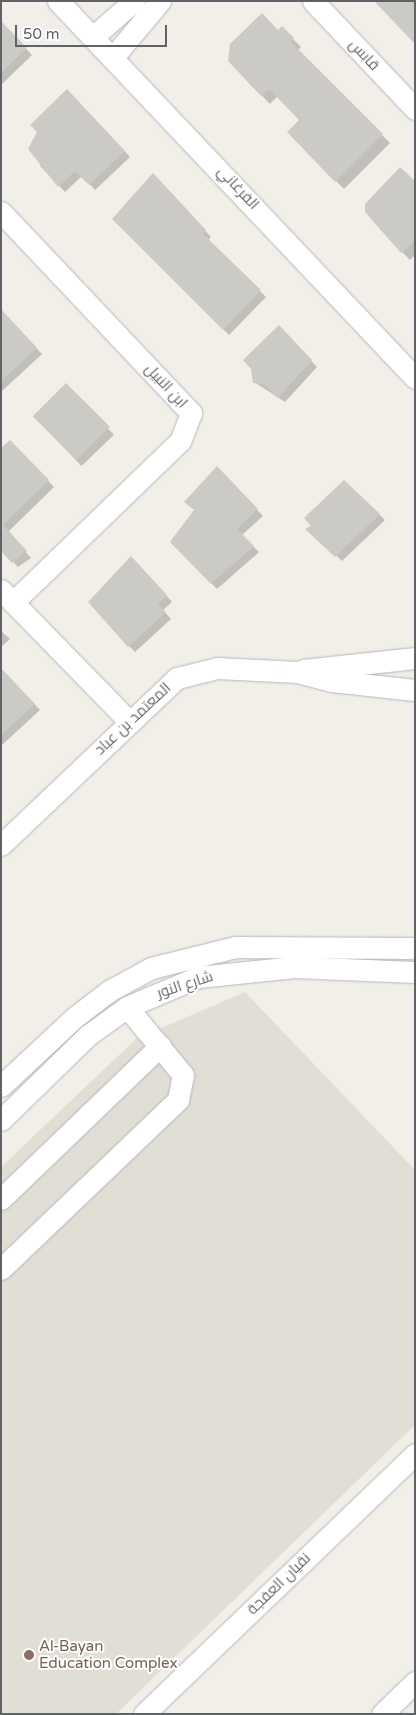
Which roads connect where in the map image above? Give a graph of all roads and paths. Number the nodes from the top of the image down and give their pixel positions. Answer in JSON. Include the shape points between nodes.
{"nodes":[{"id":1,"x":58,"y":1,"type":"edge"},
{"id":2,"x":134,"y":1,"type":"edge"},
{"id":3,"x":160,"y":1,"type":"edge"},
{"id":4,"x":313,"y":1,"type":"edge"},
{"id":5,"x":94,"y":36,"type":"junction"},
{"id":6,"x":114,"y":56,"type":"junction"},
{"id":7,"x":415,"y":109,"type":"edge"},
{"id":8,"x":1,"y":212,"type":"edge"},
{"id":9,"x":415,"y":378,"type":"edge"},
{"id":10,"x":7,"y":596,"type":"edge"},
{"id":11,"x":415,"y":658,"type":"edge"},
{"id":12,"x":298,"y":672,"type":"junction"},
{"id":13,"x":415,"y":690,"type":"edge"},
{"id":14,"x":129,"y":721,"type":"junction"},
{"id":15,"x":1,"y":844,"type":"edge"},
{"id":16,"x":415,"y":948,"type":"edge"},
{"id":17,"x":415,"y":972,"type":"edge"},
{"id":18,"x":127,"y":1007,"type":"junction"},
{"id":19,"x":160,"y":1046,"type":"junction"},
{"id":20,"x":1,"y":1086,"type":"edge"},
{"id":21,"x":1,"y":1120,"type":"edge"},
{"id":22,"x":1,"y":1199,"type":"edge"},
{"id":23,"x":1,"y":1269,"type":"edge"},
{"id":24,"x":415,"y":1454,"type":"edge"},
{"id":25,"x":415,"y":1682,"type":"edge"},
{"id":26,"x":144,"y":1714,"type":"edge"},
{"id":27,"x":382,"y":1714,"type":"edge"}],
"edges":[{"from":1,"to":5,"type":"street","name":"الفرغاني"},
{"from":2,"to":5,"type":"street"},
{"from":3,"to":6,"type":"street"},
{"from":4,"to":7,"type":"street","name":"قابس"},
{"from":5,"to":6,"type":"street","name":"الفرغاني"},
{"from":6,"to":9,"type":"street","name":"الفرغاني"},
{"from":8,"to":10,"type":"street","name":"ابن النبيل","via":[[191,413],[187,432],[180,441]]},
{"from":10,"to":14,"type":"street","name":"ابن النبيل"},
{"from":11,"to":12,"type":"street","name":"المعتمد بن عباد"},
{"from":12,"to":13,"type":"street","name":"المعتمد بن عباد","via":[[332,681]]},
{"from":12,"to":14,"type":"street","name":"المعتمد بن عباد","via":[[197,671],[177,678]]},
{"from":14,"to":15,"type":"street","name":"المعتمد بن عباد"},
{"from":16,"to":20,"type":"street","name":"شارع النور","via":[[235,947],[151,968],[88,1007]]},
{"from":17,"to":18,"type":"street","name":"شارع النور","via":[[294,967],[237,970],[198,978]]},
{"from":18,"to":19,"type":"street"},
{"from":18,"to":21,"type":"street","name":"شارع النور","via":[[87,1036]]},
{"from":19,"to":22,"type":"street"},
{"from":19,"to":23,"type":"street","via":[[183,1075],[178,1100]]},
{"from":24,"to":26,"type":"street","name":"نقيان العفجة"},
{"from":25,"to":27,"type":"street"}]}
